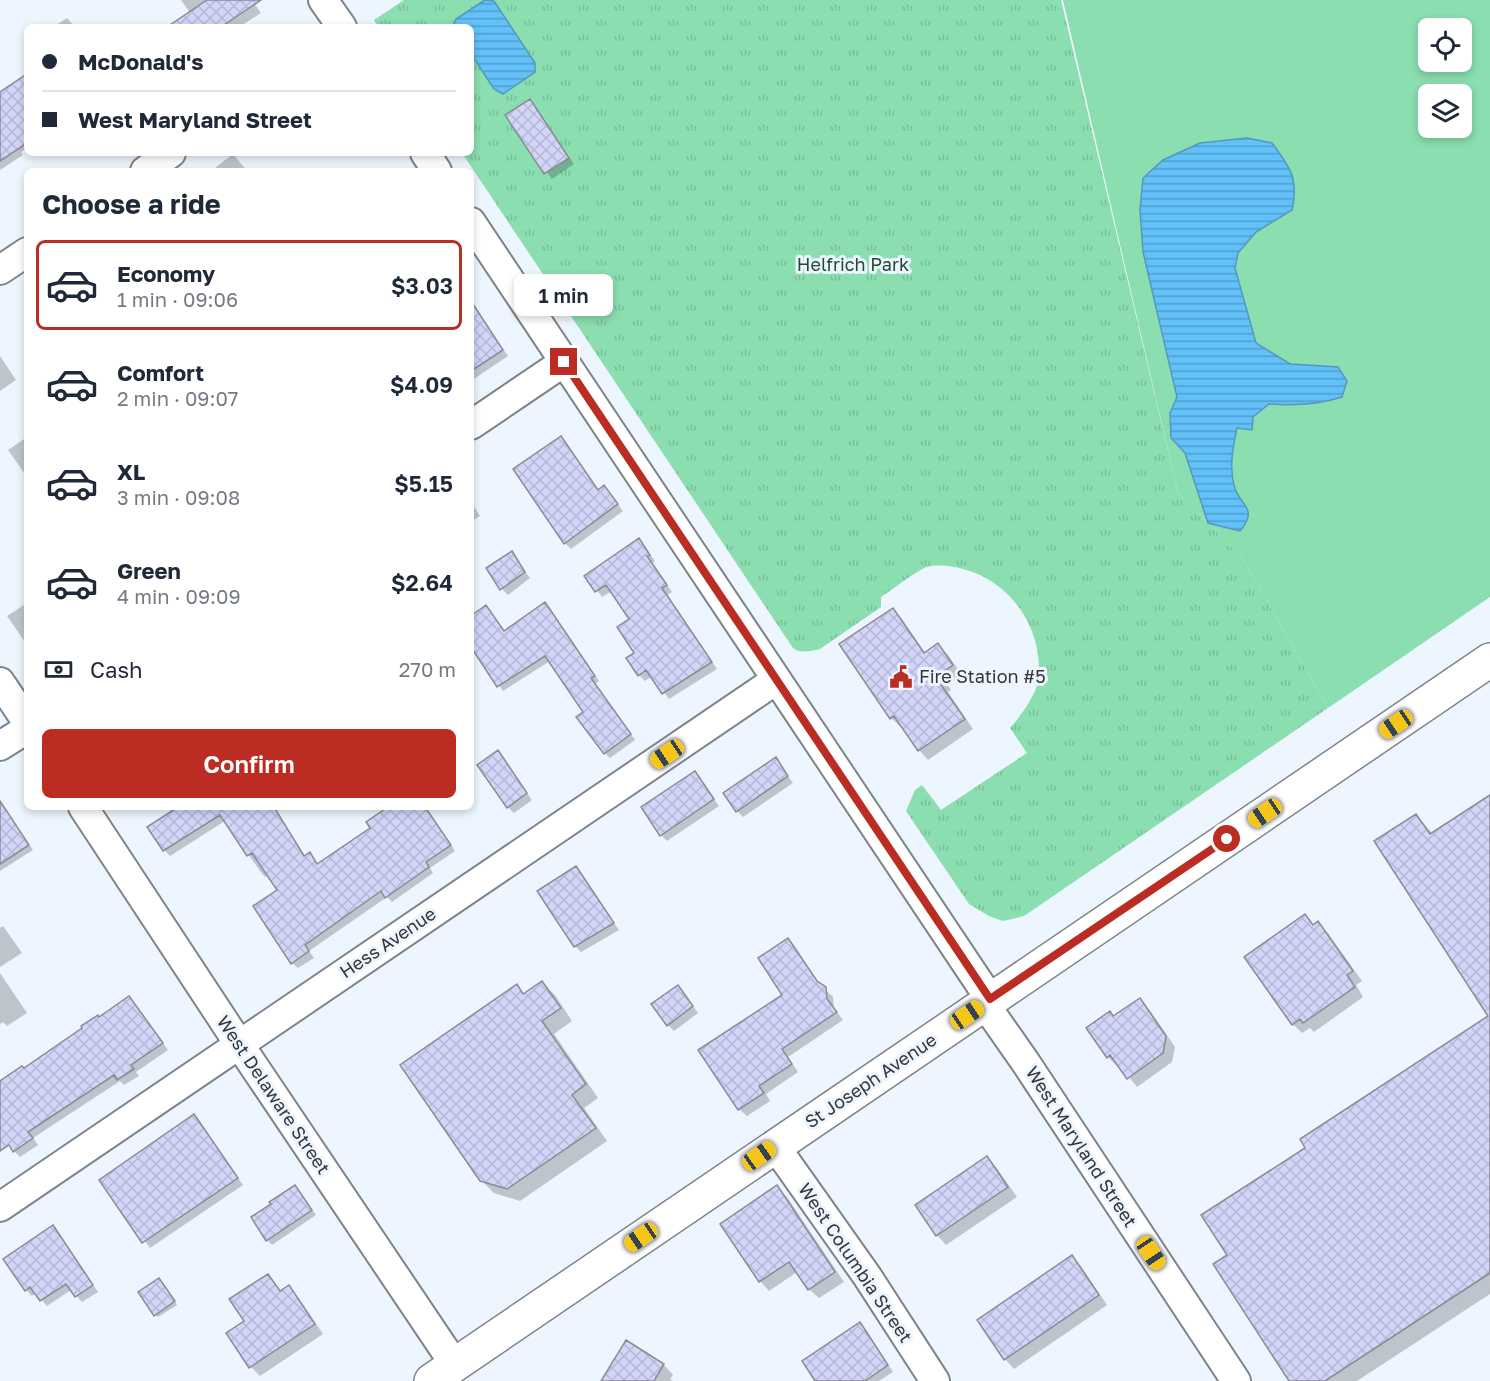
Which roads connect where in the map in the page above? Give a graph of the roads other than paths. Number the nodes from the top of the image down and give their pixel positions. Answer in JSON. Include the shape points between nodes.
{"nodes":[{"id":1,"x":324,"y":0,"type":"edge"},
{"id":2,"x":340,"y":24,"type":"edge"},
{"id":3,"x":167,"y":156,"type":"edge"},
{"id":4,"x":149,"y":168,"type":"edge"},
{"id":5,"x":474,"y":227,"type":"edge"},
{"id":6,"x":24,"y":254,"type":"edge"},
{"id":7,"x":0,"y":270,"type":"edge"},
{"id":8,"x":564,"y":362,"type":"junction"},
{"id":9,"x":474,"y":423,"type":"edge"},
{"id":10,"x":1490,"y":660,"type":"edge"},
{"id":11,"x":776,"y":680,"type":"junction"},
{"id":12,"x":0,"y":682,"type":"edge"},
{"id":13,"x":24,"y":718,"type":"edge"},
{"id":14,"x":24,"y":731,"type":"edge"},
{"id":15,"x":0,"y":747,"type":"edge"},
{"id":16,"x":85,"y":810,"type":"edge"},
{"id":17,"x":987,"y":1001,"type":"junction"},
{"id":18,"x":239,"y":1044,"type":"junction"},
{"id":19,"x":775,"y":1146,"type":"junction"},
{"id":20,"x":0,"y":1207,"type":"edge"},
{"id":21,"x":450,"y":1376,"type":"edge"},
{"id":22,"x":935,"y":1381,"type":"edge"},
{"id":23,"x":1236,"y":1381,"type":"edge"}],
"edges":[{"from":1,"to":2,"type":"street"},
{"from":3,"to":4,"type":"street"},
{"from":5,"to":8,"type":"street","name":"West Maryland Street"},
{"from":6,"to":7,"type":"street"},
{"from":8,"to":9,"type":"street"},
{"from":8,"to":11,"type":"street","name":"West Maryland Street"},
{"from":10,"to":17,"type":"main road","name":"St Joseph Avenue"},
{"from":11,"to":17,"type":"street","name":"West Maryland Street"},
{"from":11,"to":18,"type":"street","name":"Hess Avenue"},
{"from":12,"to":13,"type":"street"},
{"from":14,"to":15,"type":"street"},
{"from":16,"to":18,"type":"street","name":"West Delaware Street"},
{"from":17,"to":19,"type":"main road","name":"St Joseph Avenue"},
{"from":17,"to":23,"type":"street","name":"West Maryland Street"},
{"from":18,"to":20,"type":"street","name":"Hess Avenue"},
{"from":18,"to":21,"type":"street","name":"West Delaware Street"},
{"from":19,"to":21,"type":"main road","name":"St Joseph Avenue"},
{"from":19,"to":22,"type":"street","name":"West Columbia Street"}]}
